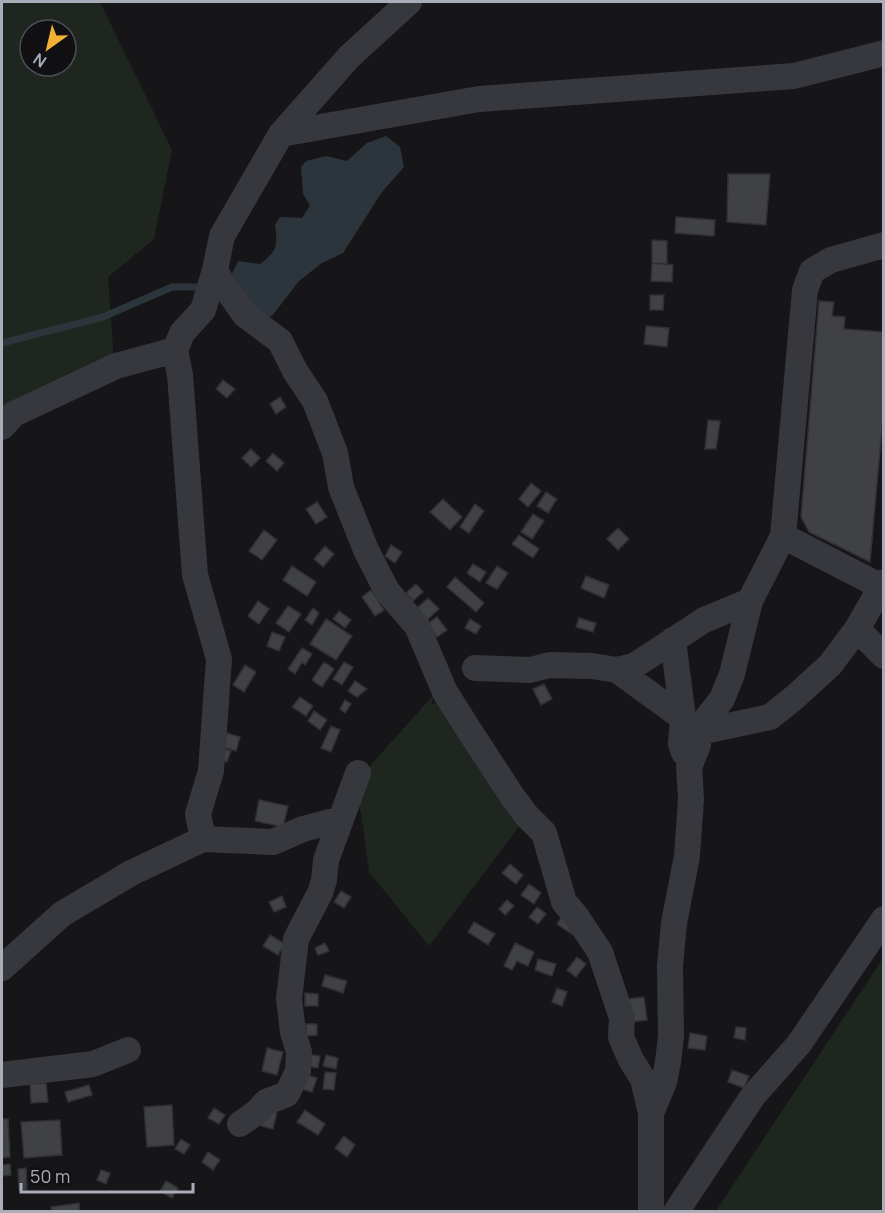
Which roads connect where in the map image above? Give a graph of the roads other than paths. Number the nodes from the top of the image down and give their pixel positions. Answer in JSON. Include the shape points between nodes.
{"nodes":[{"id":1,"x":409,"y":2,"type":"edge"},
{"id":2,"x":884,"y":53,"type":"edge"},
{"id":3,"x":281,"y":134,"type":"junction"},
{"id":4,"x":884,"y":245,"type":"edge"},
{"id":5,"x":215,"y":270,"type":"junction"},
{"id":6,"x":176,"y":350,"type":"junction"},
{"id":7,"x":2,"y":427,"type":"edge"},
{"id":8,"x":783,"y":536,"type":"junction"},
{"id":9,"x":882,"y":584,"type":"edge"},
{"id":10,"x":750,"y":601,"type":"junction"},
{"id":11,"x":857,"y":629,"type":"junction"},
{"id":12,"x":673,"y":640,"type":"junction"},
{"id":13,"x":884,"y":656,"type":"edge"},
{"id":14,"x":475,"y":668,"type":"dead end"},
{"id":15,"x":617,"y":670,"type":"junction"},
{"id":16,"x":692,"y":727,"type":"junction"},
{"id":17,"x":358,"y":773,"type":"dead end"},
{"id":18,"x":341,"y":819,"type":"junction"},
{"id":19,"x":203,"y":839,"type":"junction"},
{"id":20,"x":884,"y":919,"type":"edge"},
{"id":21,"x":2,"y":968,"type":"edge"},
{"id":22,"x":128,"y":1050,"type":"dead end"},
{"id":23,"x":2,"y":1075,"type":"edge"},
{"id":24,"x":651,"y":1113,"type":"junction"},
{"id":25,"x":240,"y":1124,"type":"dead end"},
{"id":26,"x":651,"y":1212,"type":"edge"},
{"id":27,"x":675,"y":1212,"type":"edge"}],
"edges":[{"from":1,"to":3,"type":"street","via":[[349,57]]},
{"from":2,"to":3,"type":"street","via":[[794,76],[479,99]]},
{"from":3,"to":5,"type":"street","via":[[222,236]]},
{"from":4,"to":8,"type":"street","via":[[831,260],[812,271],[805,290]]},
{"from":5,"to":6,"type":"street","via":[[203,310],[182,333]]},
{"from":5,"to":24,"type":"street","via":[[245,315],[280,341],[315,401],[335,453],[340,487],[387,591],[417,626],[445,692],[505,786],[544,833],[564,902],[600,952],[622,1018],[621,1037],[644,1079]]},
{"from":6,"to":7,"type":"street","via":[[116,366],[14,414]]},
{"from":6,"to":19,"type":"street","via":[[195,575],[219,659],[211,771],[198,814]]},
{"from":8,"to":9,"type":"street"},
{"from":8,"to":10,"type":"street"},
{"from":9,"to":11,"type":"street"},
{"from":10,"to":12,"type":"street","via":[[704,620]]},
{"from":10,"to":16,"type":"street","via":[[722,699]]},
{"from":11,"to":13,"type":"street"},
{"from":11,"to":16,"type":"street","via":[[830,665],[770,717]]},
{"from":12,"to":15,"type":"street","via":[[634,666]]},
{"from":12,"to":16,"type":"street"},
{"from":14,"to":15,"type":"street","via":[[531,670],[550,665]]},
{"from":15,"to":16,"type":"street"},
{"from":16,"to":24,"type":"street","via":[[698,745],[689,767],[687,856],[670,966],[671,1036],[664,1082]]},
{"from":17,"to":18,"type":"street"},
{"from":18,"to":19,"type":"street","via":[[273,842]]},
{"from":18,"to":25,"type":"street","via":[[326,860],[320,893],[296,939],[289,999],[299,1052],[298,1071],[287,1094],[266,1102]]},
{"from":19,"to":21,"type":"street","via":[[131,873],[62,914]]},
{"from":20,"to":27,"type":"street","via":[[799,1044],[753,1096]]},
{"from":22,"to":23,"type":"street","via":[[93,1064]]},
{"from":24,"to":26,"type":"street"}]}
